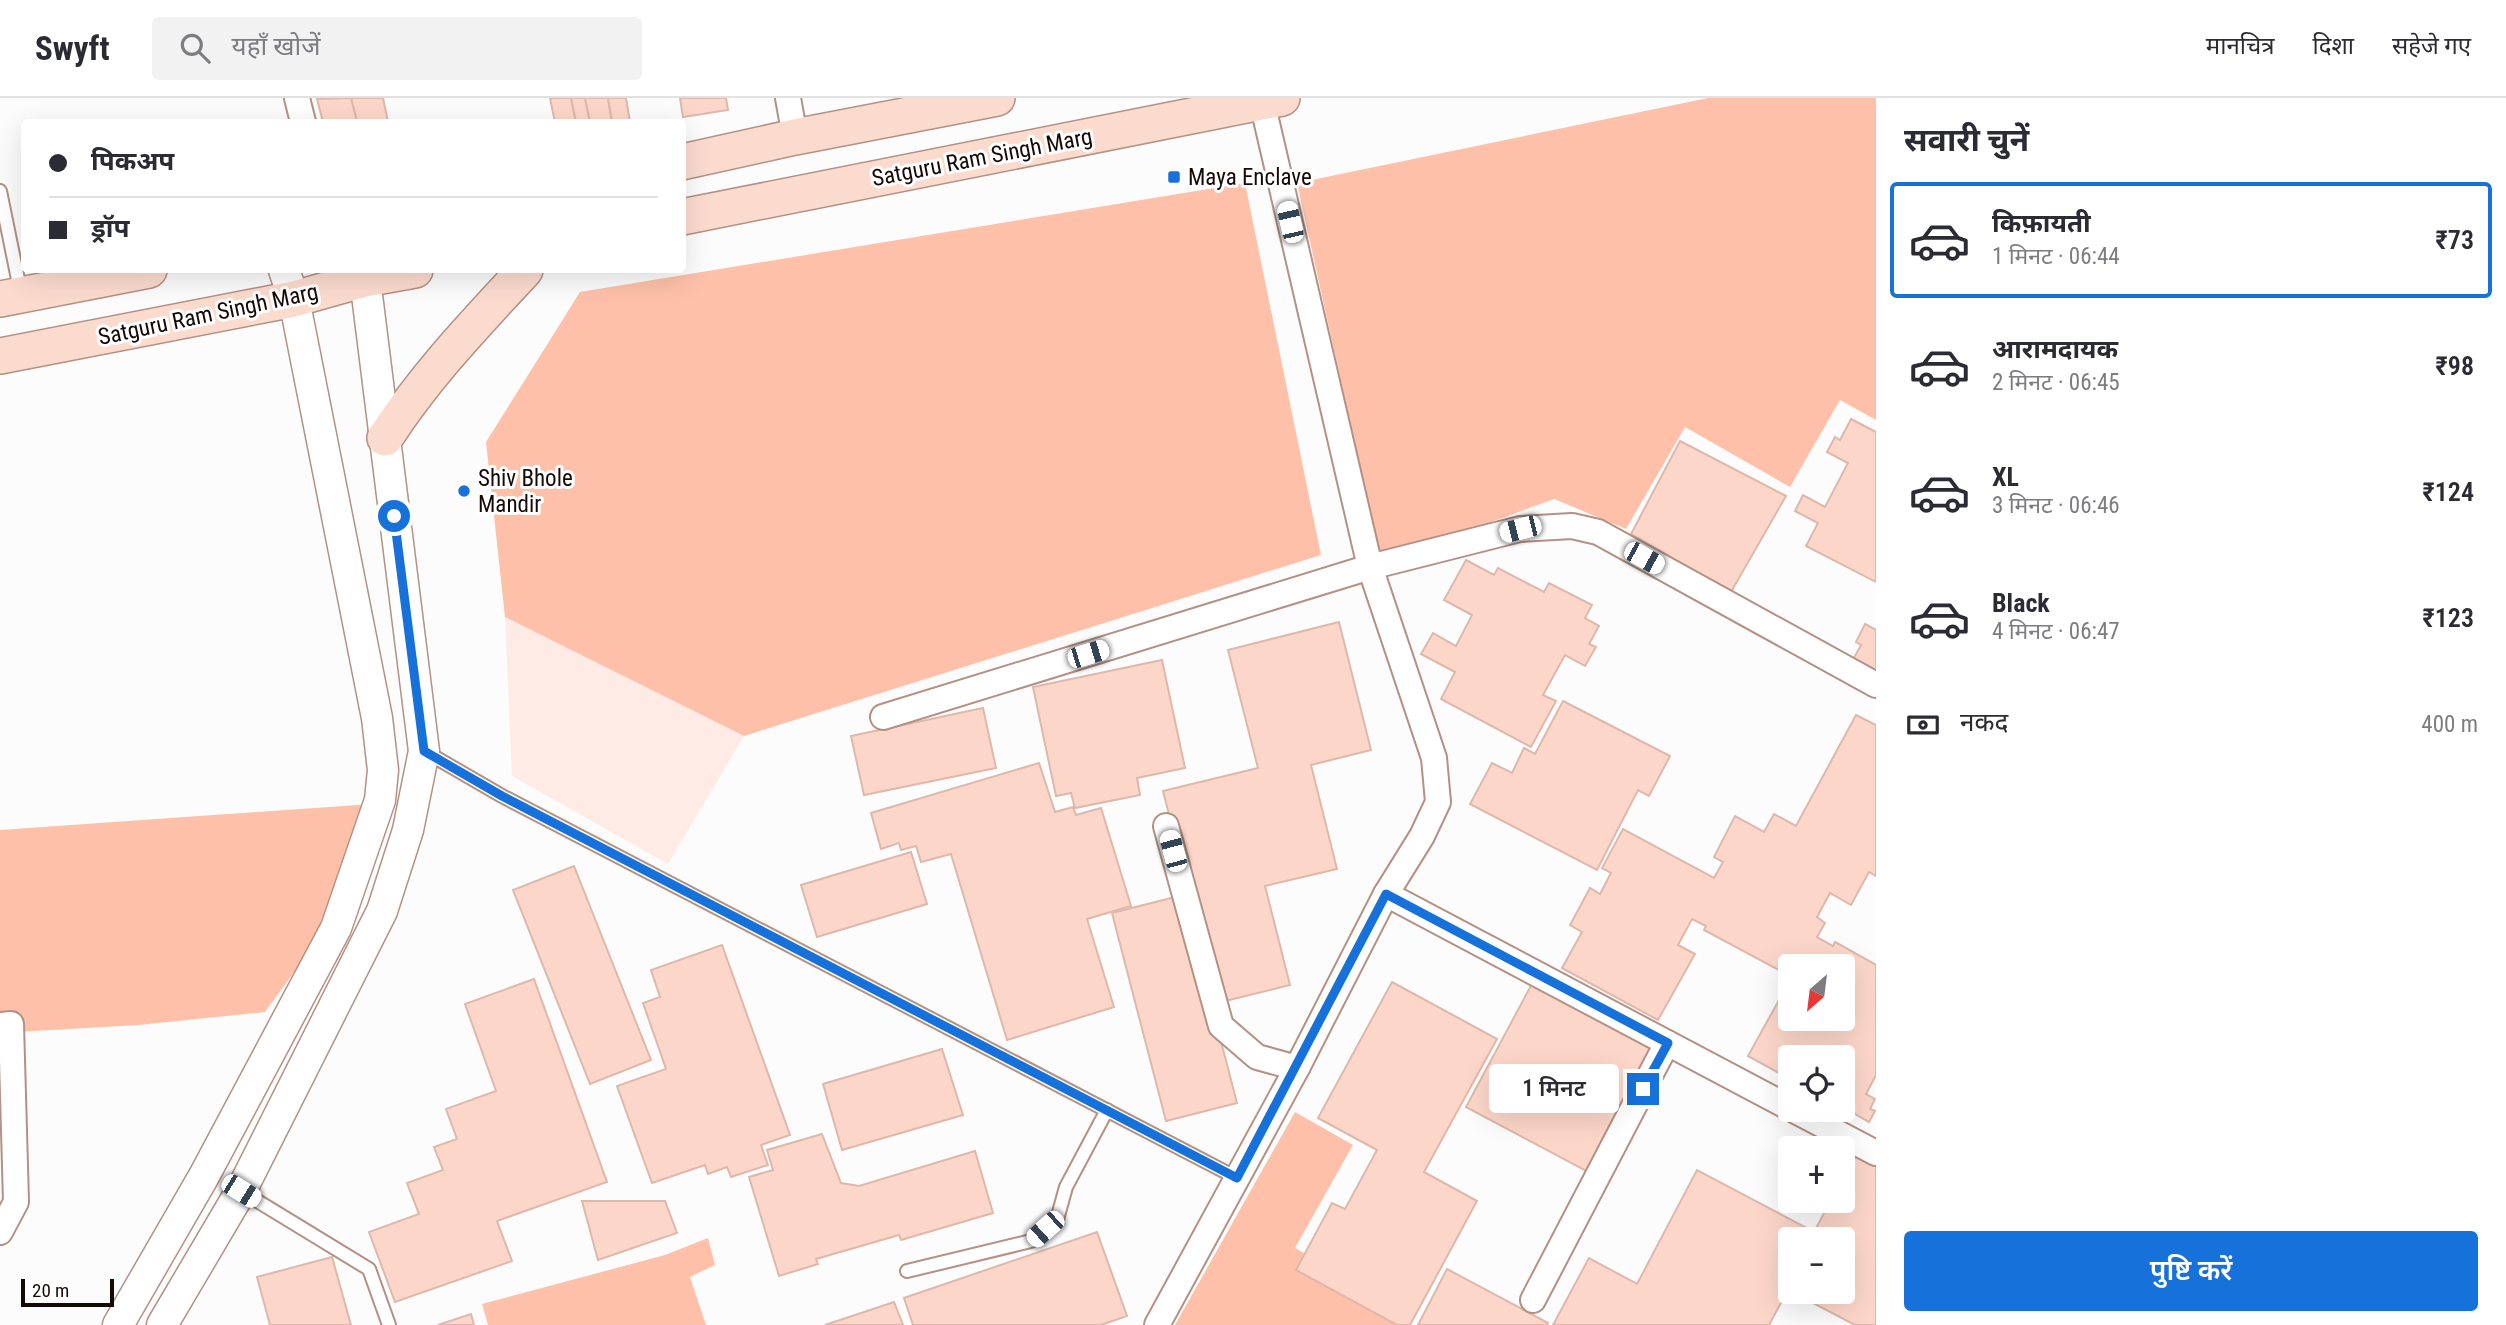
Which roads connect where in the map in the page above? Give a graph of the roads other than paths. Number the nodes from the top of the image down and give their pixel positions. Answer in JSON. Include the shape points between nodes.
{"nodes":[{"id":1,"x":297,"y":98,"type":"edge"},
{"id":2,"x":788,"y":98,"type":"edge"},
{"id":3,"x":997,"y":98,"type":"edge"},
{"id":4,"x":1272,"y":100,"type":"edge"},
{"id":5,"x":302,"y":119,"type":"edge"},
{"id":6,"x":795,"y":137,"type":"junction"},
{"id":7,"x":686,"y":161,"type":"edge"},
{"id":8,"x":0,"y":191,"type":"edge"},
{"id":9,"x":686,"y":216,"type":"edge"},
{"id":10,"x":134,"y":273,"type":"edge"},
{"id":11,"x":522,"y":273,"type":"edge"},
{"id":12,"x":363,"y":274,"type":"edge"},
{"id":13,"x":289,"y":284,"type":"edge"},
{"id":14,"x":11,"y":297,"type":"edge"},
{"id":15,"x":0,"y":356,"type":"edge"},
{"id":16,"x":385,"y":438,"type":"junction"},
{"id":17,"x":1370,"y":567,"type":"junction"},
{"id":18,"x":1876,"y":685,"type":"edge"},
{"id":19,"x":883,"y":717,"type":"dead end"},
{"id":20,"x":424,"y":751,"type":"junction"},
{"id":21,"x":1167,"y":826,"type":"dead end"},
{"id":22,"x":1386,"y":894,"type":"junction"},
{"id":23,"x":0,"y":1025,"type":"edge"},
{"id":24,"x":1668,"y":1043,"type":"junction"},
{"id":25,"x":1297,"y":1068,"type":"junction"},
{"id":26,"x":1778,"y":1102,"type":"edge"},
{"id":27,"x":1107,"y":1110,"type":"junction"},
{"id":28,"x":1817,"y":1122,"type":"edge"},
{"id":29,"x":1876,"y":1153,"type":"edge"},
{"id":30,"x":1237,"y":1178,"type":"junction"},
{"id":31,"x":241,"y":1191,"type":"junction"},
{"id":32,"x":0,"y":1232,"type":"edge"},
{"id":33,"x":907,"y":1271,"type":"dead end"},
{"id":34,"x":1533,"y":1300,"type":"dead end"},
{"id":35,"x":118,"y":1325,"type":"edge"},
{"id":36,"x":162,"y":1325,"type":"edge"},
{"id":37,"x":389,"y":1325,"type":"edge"},
{"id":38,"x":1157,"y":1325,"type":"edge"}],
"edges":[{"from":1,"to":5,"type":"street"},
{"from":2,"to":6,"type":"street"},
{"from":3,"to":6,"type":"main road"},
{"from":4,"to":9,"type":"main road","name":"Satguru Ram Singh Marg"},
{"from":4,"to":17,"type":"street"},
{"from":6,"to":7,"type":"main road"},
{"from":8,"to":14,"type":"lane"},
{"from":10,"to":14,"type":"main road"},
{"from":11,"to":16,"type":"main road","via":[[437,365]]},
{"from":12,"to":13,"type":"main road","name":"Satguru Ram Singh Marg"},
{"from":12,"to":16,"type":"street"},
{"from":13,"to":15,"type":"main road","name":"Satguru Ram Singh Marg"},
{"from":13,"to":35,"type":"street","via":[[377,718],[383,770],[380,800],[336,928],[211,1164]]},
{"from":16,"to":20,"type":"street"},
{"from":17,"to":18,"type":"street","via":[[1520,529],[1572,526],[1598,533]]},
{"from":17,"to":19,"type":"street"},
{"from":17,"to":22,"type":"street","via":[[1434,758],[1438,802]]},
{"from":20,"to":27,"type":"lane","via":[[502,796]]},
{"from":20,"to":31,"type":"street","via":[[408,830],[382,911]]},
{"from":21,"to":25,"type":"street","via":[[1221,1026],[1258,1057]]},
{"from":22,"to":24,"type":"street"},
{"from":22,"to":25,"type":"street"},
{"from":23,"to":32,"type":"street","via":[[11,1024],[16,1202]]},
{"from":24,"to":26,"type":"street"},
{"from":24,"to":34,"type":"street"},
{"from":25,"to":30,"type":"street"},
{"from":27,"to":30,"type":"lane"},
{"from":27,"to":33,"type":"lane","via":[[1066,1187],[1058,1216],[1031,1241]]},
{"from":28,"to":29,"type":"street"},
{"from":30,"to":38,"type":"street"},
{"from":31,"to":36,"type":"street"},
{"from":31,"to":37,"type":"lane","via":[[369,1269]]}]}
